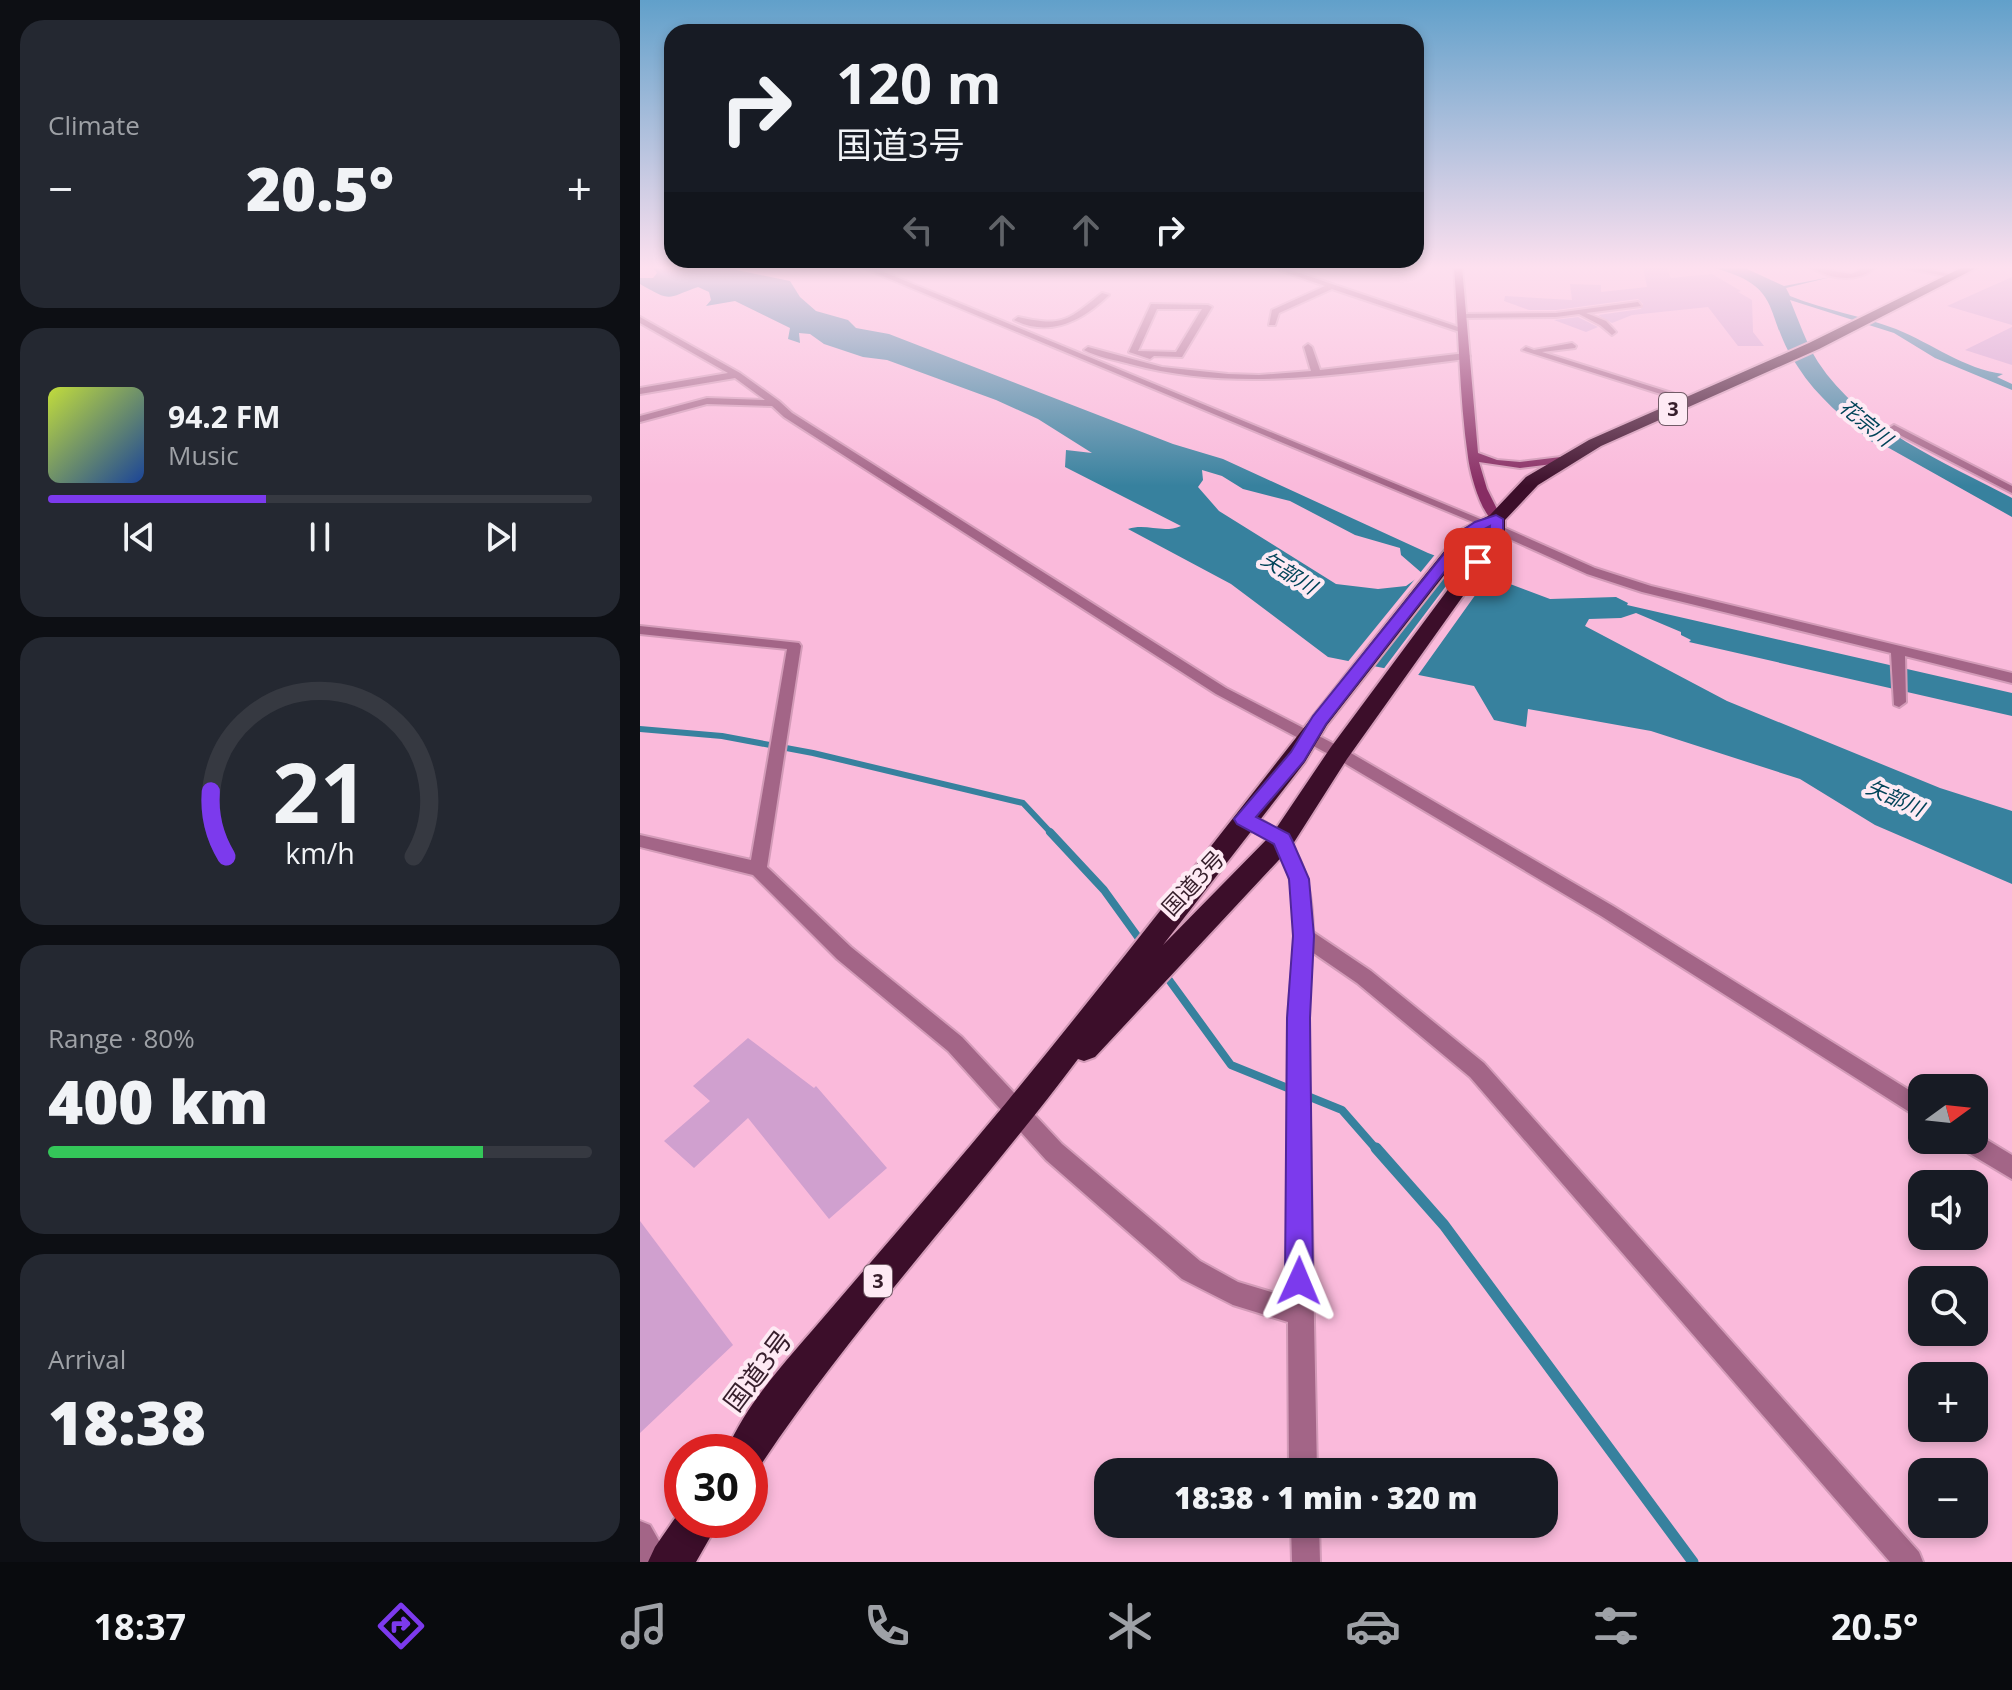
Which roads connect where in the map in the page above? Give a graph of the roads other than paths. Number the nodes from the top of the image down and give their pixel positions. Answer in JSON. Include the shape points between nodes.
{"nodes":[{"id":1,"x":674,"y":340,"type":"edge"},
{"id":2,"x":1045,"y":340,"type":"edge"},
{"id":3,"x":1139,"y":340,"type":"edge"},
{"id":4,"x":1188,"y":340,"type":"edge"},
{"id":5,"x":1464,"y":340,"type":"edge"},
{"id":6,"x":1826,"y":340,"type":"edge"},
{"id":7,"x":1055,"y":344,"type":"junction"},
{"id":8,"x":1572,"y":346,"type":"dead end"},
{"id":9,"x":1308,"y":347,"type":"dead end"},
{"id":10,"x":1145,"y":353,"type":"junction"},
{"id":11,"x":1466,"y":356,"type":"junction"},
{"id":12,"x":1176,"y":371,"type":"junction"},
{"id":13,"x":1316,"y":373,"type":"junction"},
{"id":14,"x":734,"y":375,"type":"junction"},
{"id":15,"x":640,"y":391,"type":"edge"},
{"id":16,"x":1692,"y":401,"type":"junction"},
{"id":17,"x":776,"y":403,"type":"junction"},
{"id":18,"x":640,"y":419,"type":"edge"},
{"id":19,"x":1894,"y":428,"type":"dead end"},
{"id":20,"x":1473,"y":455,"type":"junction"},
{"id":21,"x":1569,"y":459,"type":"junction"},
{"id":22,"x":2012,"y":477,"type":"edge"},
{"id":23,"x":1990,"y":479,"type":"junction"},
{"id":24,"x":2012,"y":490,"type":"edge"},
{"id":25,"x":1488,"y":528,"type":"junction"},
{"id":26,"x":640,"y":630,"type":"edge"},
{"id":27,"x":1898,"y":651,"type":"junction"},
{"id":28,"x":2012,"y":678,"type":"edge"},
{"id":29,"x":1899,"y":702,"type":"dead end"},
{"id":30,"x":1314,"y":730,"type":"junction"},
{"id":31,"x":1346,"y":744,"type":"junction"},
{"id":32,"x":1244,"y":819,"type":"junction"},
{"id":33,"x":1282,"y":840,"type":"junction"},
{"id":34,"x":640,"y":841,"type":"edge"},
{"id":35,"x":758,"y":869,"type":"junction"},
{"id":36,"x":1304,"y":936,"type":"junction"},
{"id":37,"x":1112,"y":1007,"type":"junction"},
{"id":38,"x":1908,"y":1101,"type":"edge"},
{"id":39,"x":1017,"y":1114,"type":"junction"},
{"id":40,"x":1988,"y":1153,"type":"edge"},
{"id":41,"x":2012,"y":1168,"type":"edge"},
{"id":42,"x":1299,"y":1313,"type":"junction"},
{"id":43,"x":758,"y":1434,"type":"edge"},
{"id":44,"x":1303,"y":1458,"type":"edge"},
{"id":45,"x":640,"y":1535,"type":"edge"},
{"id":46,"x":687,"y":1538,"type":"edge"},
{"id":47,"x":1305,"y":1538,"type":"edge"},
{"id":48,"x":657,"y":1562,"type":"edge"},
{"id":49,"x":670,"y":1562,"type":"edge"},
{"id":50,"x":1306,"y":1562,"type":"edge"},
{"id":51,"x":1909,"y":1562,"type":"edge"}],
"edges":[{"from":1,"to":14,"type":"street"},
{"from":2,"to":7,"type":"street"},
{"from":3,"to":10,"type":"street","via":[[1133,352]]},
{"from":4,"to":10,"type":"street","via":[[1179,355]]},
{"from":5,"to":11,"type":"street"},
{"from":6,"to":16,"type":"highway","name":"国道3号","number":"3"},
{"from":7,"to":12,"type":"street"},
{"from":7,"to":25,"type":"street"},
{"from":8,"to":16,"type":"street","via":[[1529,350]]},
{"from":9,"to":13,"type":"street"},
{"from":10,"to":12,"type":"street"},
{"from":11,"to":13,"type":"street"},
{"from":11,"to":20,"type":"street"},
{"from":12,"to":13,"type":"street","via":[[1228,377]]},
{"from":14,"to":15,"type":"street"},
{"from":14,"to":17,"type":"street"},
{"from":16,"to":21,"type":"highway","name":"国道3号","number":"3"},
{"from":17,"to":18,"type":"street","via":[[707,401]]},
{"from":17,"to":30,"type":"street","via":[[1221,691]]},
{"from":19,"to":23,"type":"street"},
{"from":20,"to":21,"type":"street","via":[[1513,467]]},
{"from":20,"to":25,"type":"street"},
{"from":21,"to":25,"type":"highway","name":"国道3号","number":"3","via":[[1532,481]]},
{"from":22,"to":23,"type":"street"},
{"from":23,"to":24,"type":"street"},
{"from":25,"to":27,"type":"street","via":[[1647,589]]},
{"from":25,"to":30,"type":"highway","name":"国道3号","number":"3"},
{"from":25,"to":31,"type":"highway","name":"国道3号","number":"3"},
{"from":26,"to":35,"type":"street","via":[[794,646]]},
{"from":27,"to":28,"type":"street"},
{"from":27,"to":29,"type":"street"},
{"from":30,"to":31,"type":"street"},
{"from":30,"to":32,"type":"highway","name":"国道3号","number":"3"},
{"from":31,"to":33,"type":"highway","name":"国道3号","number":"3"},
{"from":31,"to":38,"type":"street"},
{"from":32,"to":33,"type":"street"},
{"from":32,"to":37,"type":"highway","name":"国道3号","number":"3"},
{"from":33,"to":36,"type":"street","via":[[1299,879]]},
{"from":33,"to":37,"type":"highway","name":"国道3号","number":"3","via":[[1190,938]]},
{"from":34,"to":35,"type":"street"},
{"from":35,"to":39,"type":"street","via":[[844,953],[955,1044]]},
{"from":36,"to":42,"type":"street","via":[[1298,1018]]},
{"from":36,"to":51,"type":"street","via":[[1364,977],[1477,1070]]},
{"from":37,"to":39,"type":"highway","name":"国道3号","number":"3"},
{"from":39,"to":42,"type":"street","via":[[1191,1270],[1233,1293]]},
{"from":39,"to":43,"type":"highway","name":"国道3号","number":"3","via":[[790,1387]]},
{"from":40,"to":41,"type":"street"},
{"from":42,"to":44,"type":"street"},
{"from":45,"to":48,"type":"street"},
{"from":46,"to":49,"type":"highway"},
{"from":47,"to":50,"type":"street"}]}
